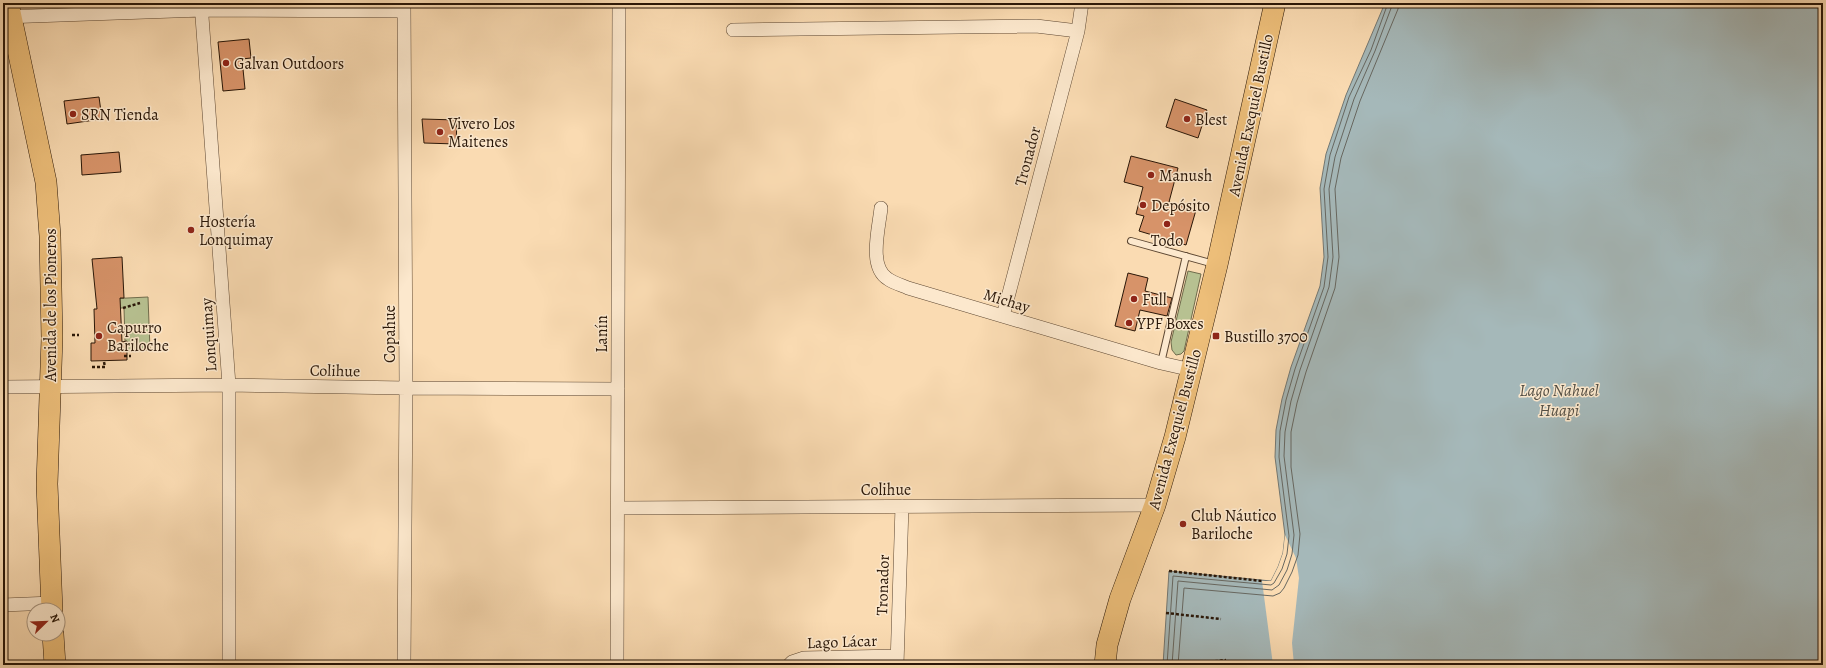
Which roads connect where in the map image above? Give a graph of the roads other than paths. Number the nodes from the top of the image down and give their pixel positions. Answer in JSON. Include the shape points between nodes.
{"nodes":[{"id":1,"x":619,"y":3,"type":"edge"},
{"id":2,"x":1082,"y":3,"type":"edge"},
{"id":3,"x":1275,"y":3,"type":"edge"},
{"id":4,"x":202,"y":6,"type":"edge"},
{"id":5,"x":404,"y":7,"type":"edge"},
{"id":6,"x":8,"y":12,"type":"edge"},
{"id":7,"x":733,"y":30,"type":"dead end"},
{"id":8,"x":1078,"y":31,"type":"junction"},
{"id":9,"x":881,"y":208,"type":"dead end"},
{"id":10,"x":1131,"y":241,"type":"dead end"},
{"id":11,"x":1186,"y":256,"type":"junction"},
{"id":12,"x":1217,"y":265,"type":"junction"},
{"id":13,"x":1003,"y":316,"type":"junction"},
{"id":14,"x":1161,"y":363,"type":"junction"},
{"id":15,"x":1192,"y":370,"type":"junction"},
{"id":16,"x":229,"y":385,"type":"junction"},
{"id":17,"x":50,"y":386,"type":"junction"},
{"id":18,"x":3,"y":387,"type":"edge"},
{"id":19,"x":406,"y":388,"type":"junction"},
{"id":20,"x":618,"y":389,"type":"junction"},
{"id":21,"x":1155,"y":505,"type":"junction"},
{"id":22,"x":902,"y":506,"type":"junction"},
{"id":23,"x":618,"y":508,"type":"junction"},
{"id":24,"x":52,"y":602,"type":"edge"},
{"id":25,"x":3,"y":605,"type":"edge"},
{"id":26,"x":26,"y":606,"type":"edge"},
{"id":27,"x":54,"y":642,"type":"edge"},
{"id":28,"x":897,"y":661,"type":"edge"},
{"id":29,"x":55,"y":665,"type":"edge"},
{"id":30,"x":229,"y":665,"type":"edge"},
{"id":31,"x":404,"y":665,"type":"edge"},
{"id":32,"x":617,"y":665,"type":"edge"},
{"id":33,"x":789,"y":665,"type":"edge"},
{"id":34,"x":1105,"y":665,"type":"edge"}],
"edges":[{"from":1,"to":20,"type":"street","name":"Lanín"},
{"from":2,"to":8,"type":"street","name":"Tronador"},
{"from":3,"to":12,"type":"main road","name":"Avenida Exequiel Bustillo"},
{"from":4,"to":5,"type":"street"},
{"from":4,"to":6,"type":"street"},
{"from":4,"to":16,"type":"street","name":"Lonquimay"},
{"from":5,"to":19,"type":"street","name":"Copahue"},
{"from":6,"to":17,"type":"main road","name":"Avenida de los Pioneros","via":[[46,182],[51,251]]},
{"from":7,"to":8,"type":"street","via":[[1036,26]]},
{"from":8,"to":13,"type":"street","name":"Tronador"},
{"from":9,"to":13,"type":"street","name":"Michay","via":[[876,255],[878,268],[887,279],[908,288]]},
{"from":10,"to":11,"type":"lane"},
{"from":11,"to":12,"type":"lane"},
{"from":11,"to":14,"type":"lane"},
{"from":12,"to":15,"type":"main road","name":"Avenida Exequiel Bustillo"},
{"from":13,"to":14,"type":"street","name":"Michay"},
{"from":14,"to":15,"type":"street","name":"Michay"},
{"from":15,"to":21,"type":"main road","name":"Avenida Exequiel Bustillo"},
{"from":16,"to":17,"type":"street","name":"Colihue"},
{"from":16,"to":19,"type":"street","name":"Colihue"},
{"from":16,"to":30,"type":"street","name":"Lonquimay"},
{"from":17,"to":18,"type":"street","name":"Colihue"},
{"from":17,"to":24,"type":"main road","name":"Avenida de los Pioneros","via":[[47,484]]},
{"from":19,"to":20,"type":"street","name":"Colihue"},
{"from":19,"to":31,"type":"street","name":"Copahue"},
{"from":20,"to":23,"type":"street","name":"Lanín"},
{"from":21,"to":22,"type":"street","name":"Colihue"},
{"from":21,"to":34,"type":"main road","name":"Avenida Exequiel Bustillo","via":[[1120,599],[1107,645]]},
{"from":22,"to":23,"type":"street","name":"Colihue"},
{"from":22,"to":28,"type":"street","name":"Tronador"},
{"from":23,"to":32,"type":"street","name":"Lanín"},
{"from":25,"to":26,"type":"street"},
{"from":27,"to":29,"type":"main road"},
{"from":28,"to":33,"type":"street","name":"Lago Lácar","via":[[804,658]]}]}
